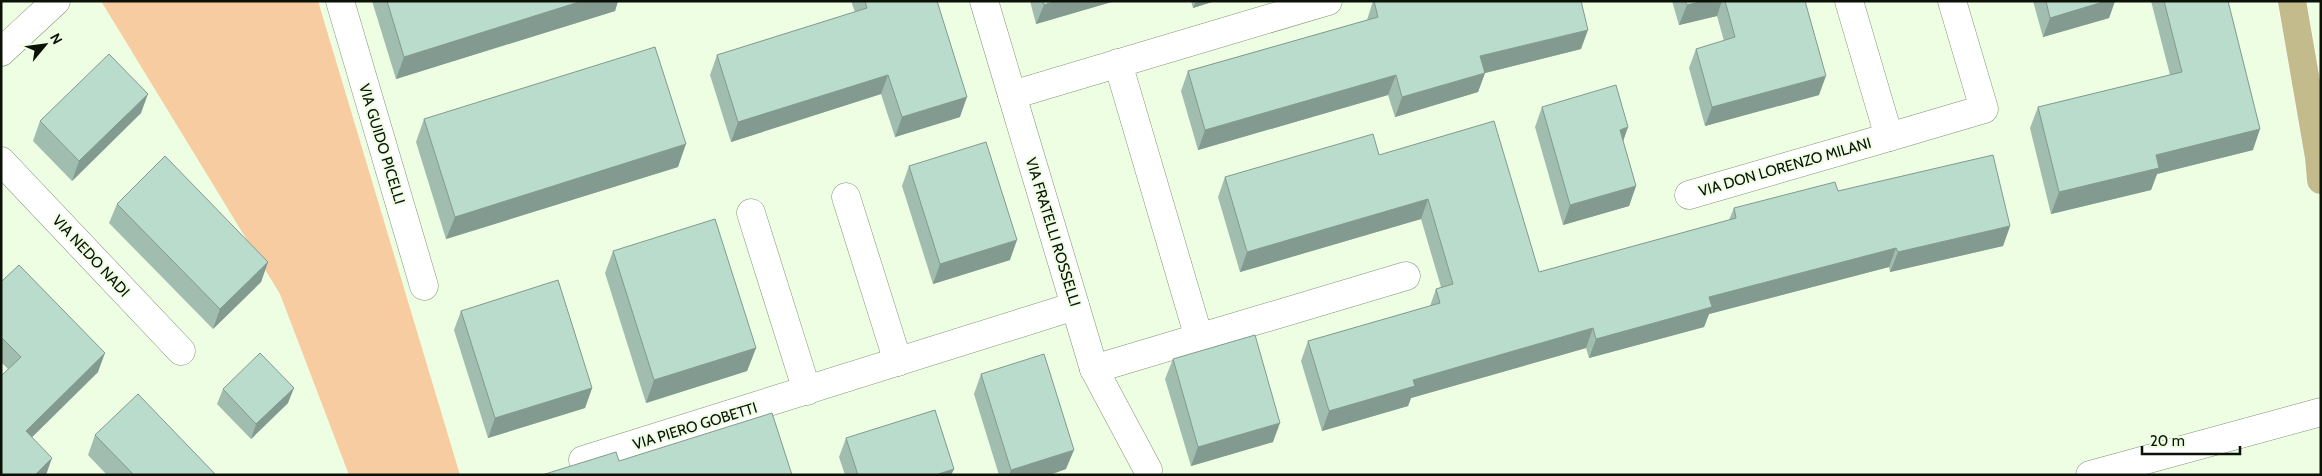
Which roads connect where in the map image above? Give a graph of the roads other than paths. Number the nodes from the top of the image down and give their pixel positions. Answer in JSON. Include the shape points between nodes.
{"nodes":[{"id":1,"x":56,"y":1,"type":"edge"},
{"id":2,"x":340,"y":1,"type":"edge"},
{"id":3,"x":984,"y":1,"type":"edge"},
{"id":4,"x":1328,"y":1,"type":"edge"},
{"id":5,"x":1850,"y":1,"type":"edge"},
{"id":6,"x":1952,"y":1,"type":"edge"},
{"id":7,"x":2292,"y":1,"type":"edge"},
{"id":8,"x":1,"y":52,"type":"edge"},
{"id":9,"x":1118,"y":63,"type":"junction"},
{"id":10,"x":1012,"y":95,"type":"junction"},
{"id":11,"x":2316,"y":105,"type":"edge"},
{"id":12,"x":1889,"y":137,"type":"junction"},
{"id":13,"x":1,"y":161,"type":"edge"},
{"id":14,"x":2321,"y":180,"type":"edge"},
{"id":15,"x":1689,"y":195,"type":"dead end"},
{"id":16,"x":846,"y":197,"type":"dead end"},
{"id":17,"x":751,"y":213,"type":"dead end"},
{"id":18,"x":1406,"y":276,"type":"dead end"},
{"id":19,"x":424,"y":286,"type":"dead end"},
{"id":20,"x":1075,"y":306,"type":"junction"},
{"id":21,"x":1199,"y":338,"type":"junction"},
{"id":22,"x":182,"y":351,"type":"dead end"},
{"id":23,"x":898,"y":362,"type":"junction"},
{"id":24,"x":1094,"y":369,"type":"junction"},
{"id":25,"x":807,"y":391,"type":"junction"},
{"id":26,"x":2321,"y":412,"type":"edge"},
{"id":27,"x":583,"y":460,"type":"edge"},
{"id":28,"x":1148,"y":470,"type":"dead end"},
{"id":29,"x":2090,"y":475,"type":"edge"}],
"edges":[{"from":1,"to":8,"type":"street"},
{"from":2,"to":19,"type":"street","name":"VIA GUIDO PICELLI"},
{"from":3,"to":10,"type":"street","name":"VIA FRATELLI ROSSELLI"},
{"from":4,"to":9,"type":"street"},
{"from":5,"to":12,"type":"street","name":"VIA DON LORENZO MILANI"},
{"from":6,"to":12,"type":"street","via":[[1984,110]]},
{"from":7,"to":11,"type":"main road"},
{"from":9,"to":10,"type":"street"},
{"from":9,"to":21,"type":"street"},
{"from":10,"to":20,"type":"street","name":"VIA FRATELLI ROSSELLI"},
{"from":11,"to":14,"type":"main road"},
{"from":12,"to":15,"type":"street","name":"VIA DON LORENZO MILANI"},
{"from":13,"to":22,"type":"street","name":"VIA NEDO NADI"},
{"from":16,"to":23,"type":"street"},
{"from":17,"to":25,"type":"street"},
{"from":18,"to":21,"type":"street"},
{"from":20,"to":23,"type":"street","name":"VIA PIERO GOBETTI"},
{"from":20,"to":24,"type":"street","name":"VIA FRATELLI ROSSELLI"},
{"from":21,"to":24,"type":"street"},
{"from":23,"to":25,"type":"street","name":"VIA PIERO GOBETTI"},
{"from":24,"to":28,"type":"street","name":"VIA FRATELLI ROSSELLI"},
{"from":25,"to":27,"type":"street","name":"VIA PIERO GOBETTI"},
{"from":26,"to":29,"type":"street"}]}
